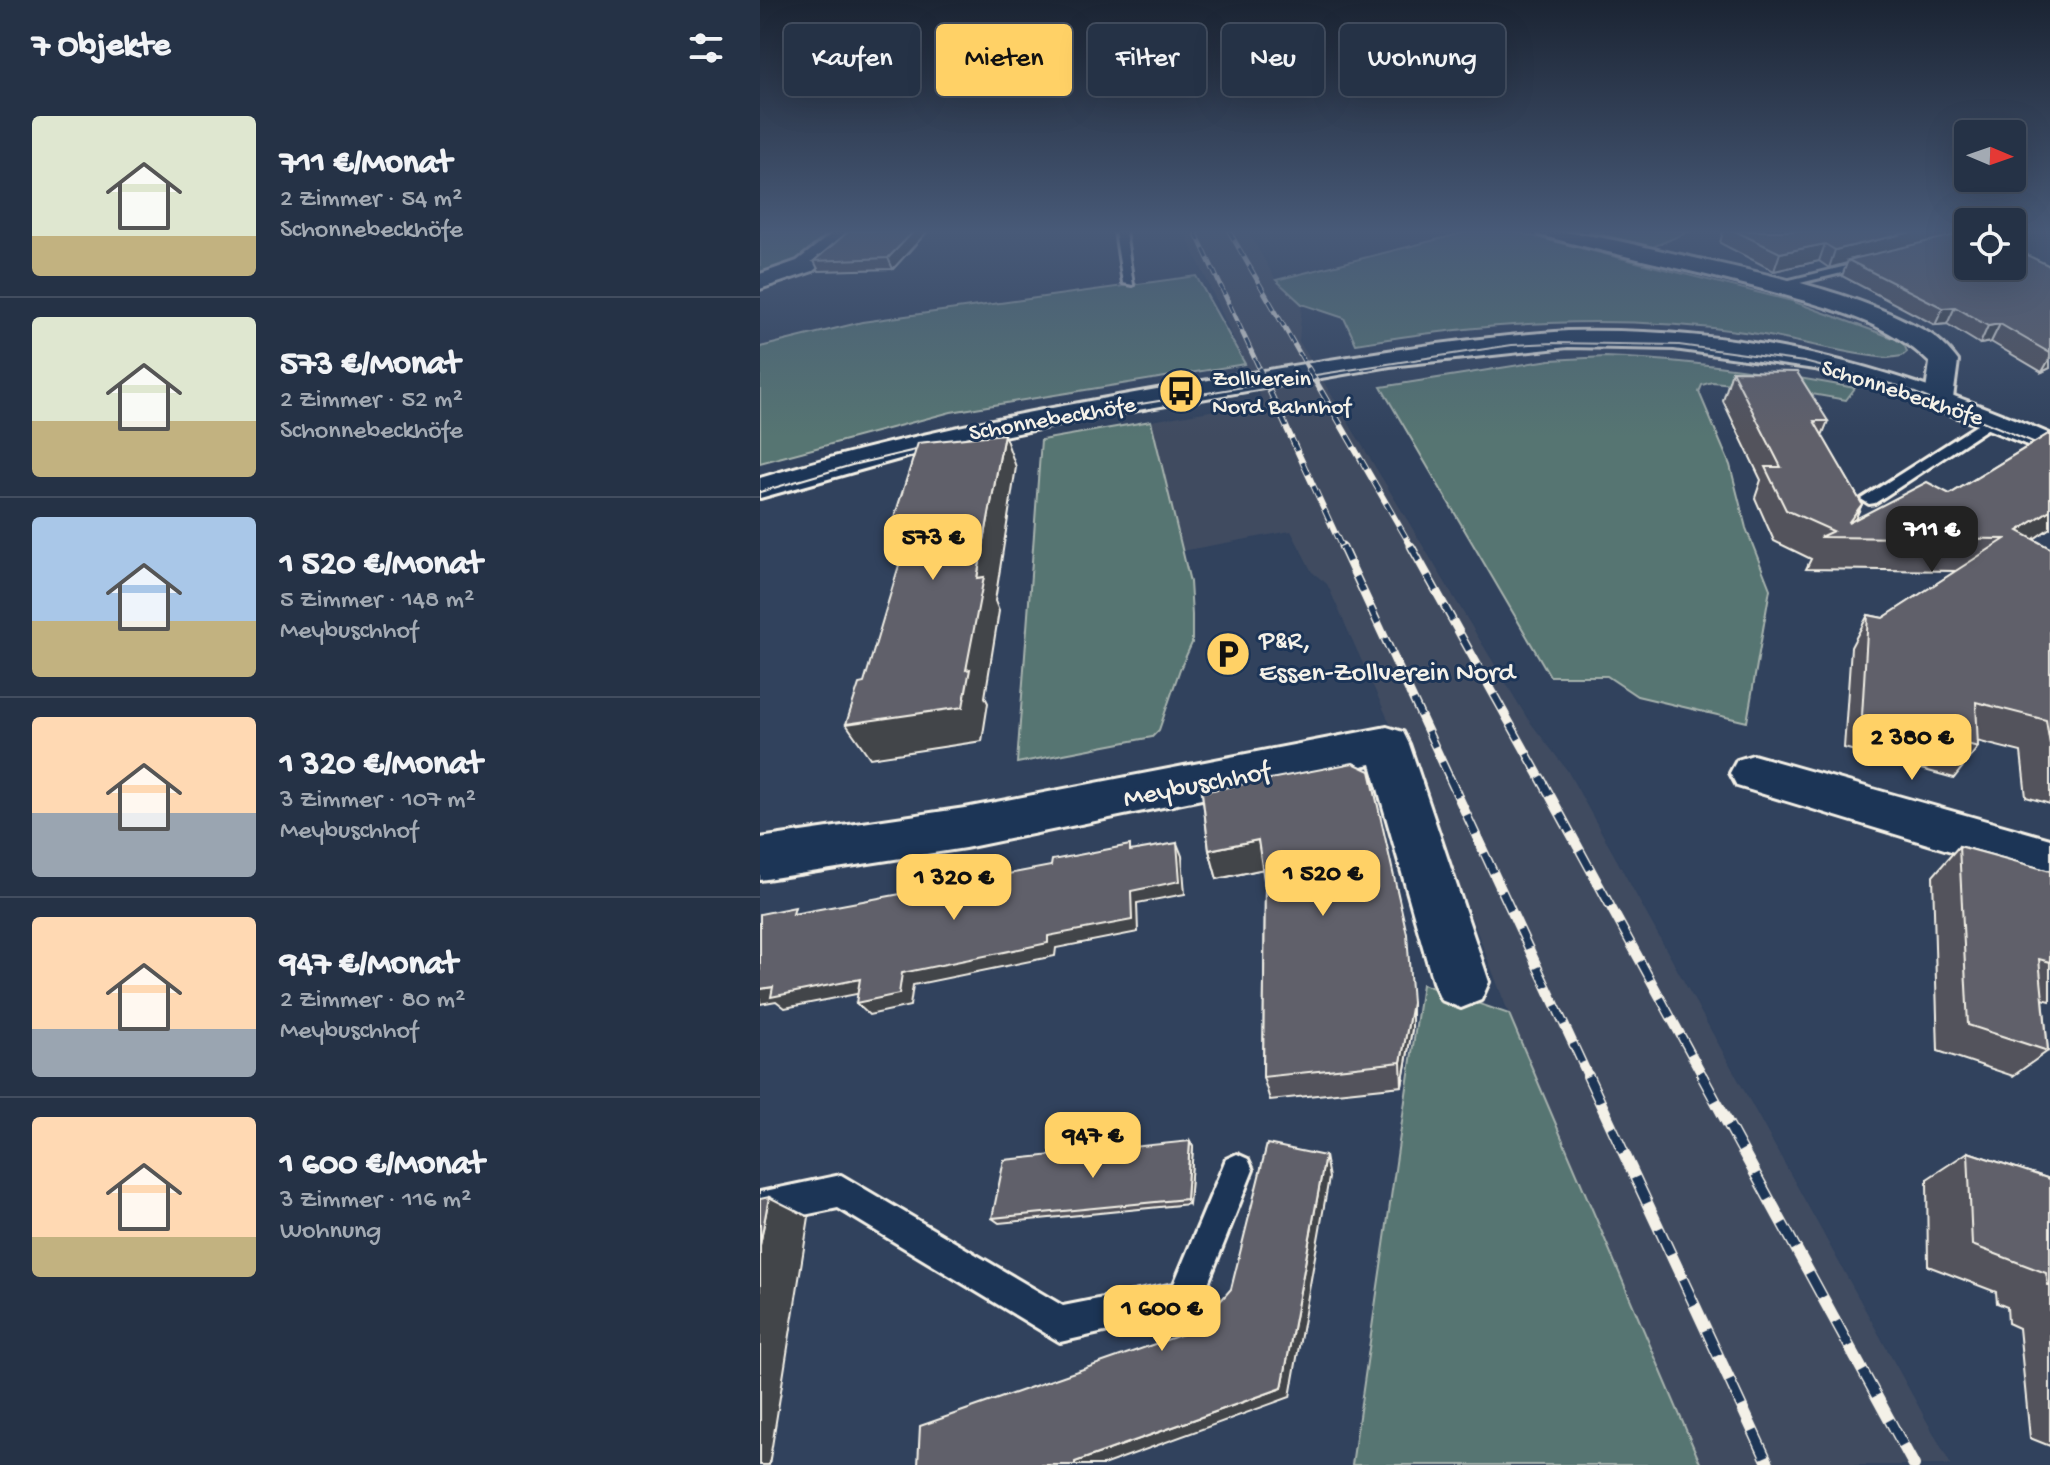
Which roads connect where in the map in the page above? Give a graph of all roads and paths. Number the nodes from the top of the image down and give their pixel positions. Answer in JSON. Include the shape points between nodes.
{"nodes":[{"id":1,"x":1818,"y":299,"type":"edge"},
{"id":2,"x":1939,"y":398,"type":"junction"},
{"id":3,"x":1991,"y":420,"type":"junction"},
{"id":4,"x":2050,"y":445,"type":"edge"},
{"id":5,"x":760,"y":488,"type":"edge"},
{"id":6,"x":1869,"y":499,"type":"dead end"},
{"id":7,"x":1753,"y":773,"type":"dead end"},
{"id":8,"x":760,"y":859,"type":"edge"},
{"id":9,"x":2050,"y":860,"type":"edge"},
{"id":10,"x":1461,"y":982,"type":"dead end"},
{"id":11,"x":1237,"y":1170,"type":"dead end"},
{"id":12,"x":760,"y":1208,"type":"edge"}],
"edges":[{"from":1,"to":2,"type":"street","via":[[1894,325],[1932,345],[1945,367]]},
{"from":2,"to":3,"type":"street","name":"Schonnebeckhöfe"},
{"from":2,"to":5,"type":"street","name":"Schonnebeckhöfe","via":[[1780,354],[1631,340],[1557,340],[1433,353],[1020,421],[913,444]]},
{"from":3,"to":4,"type":"street","name":"Schonnebeckhöfe"},
{"from":3,"to":6,"type":"lane"},
{"from":7,"to":9,"type":"street"},
{"from":8,"to":10,"type":"street","name":"Meybuschhof","via":[[965,828],[1387,744]]},
{"from":11,"to":12,"type":"lane","via":[[1185,1299],[1060,1324],[841,1191]]}]}
